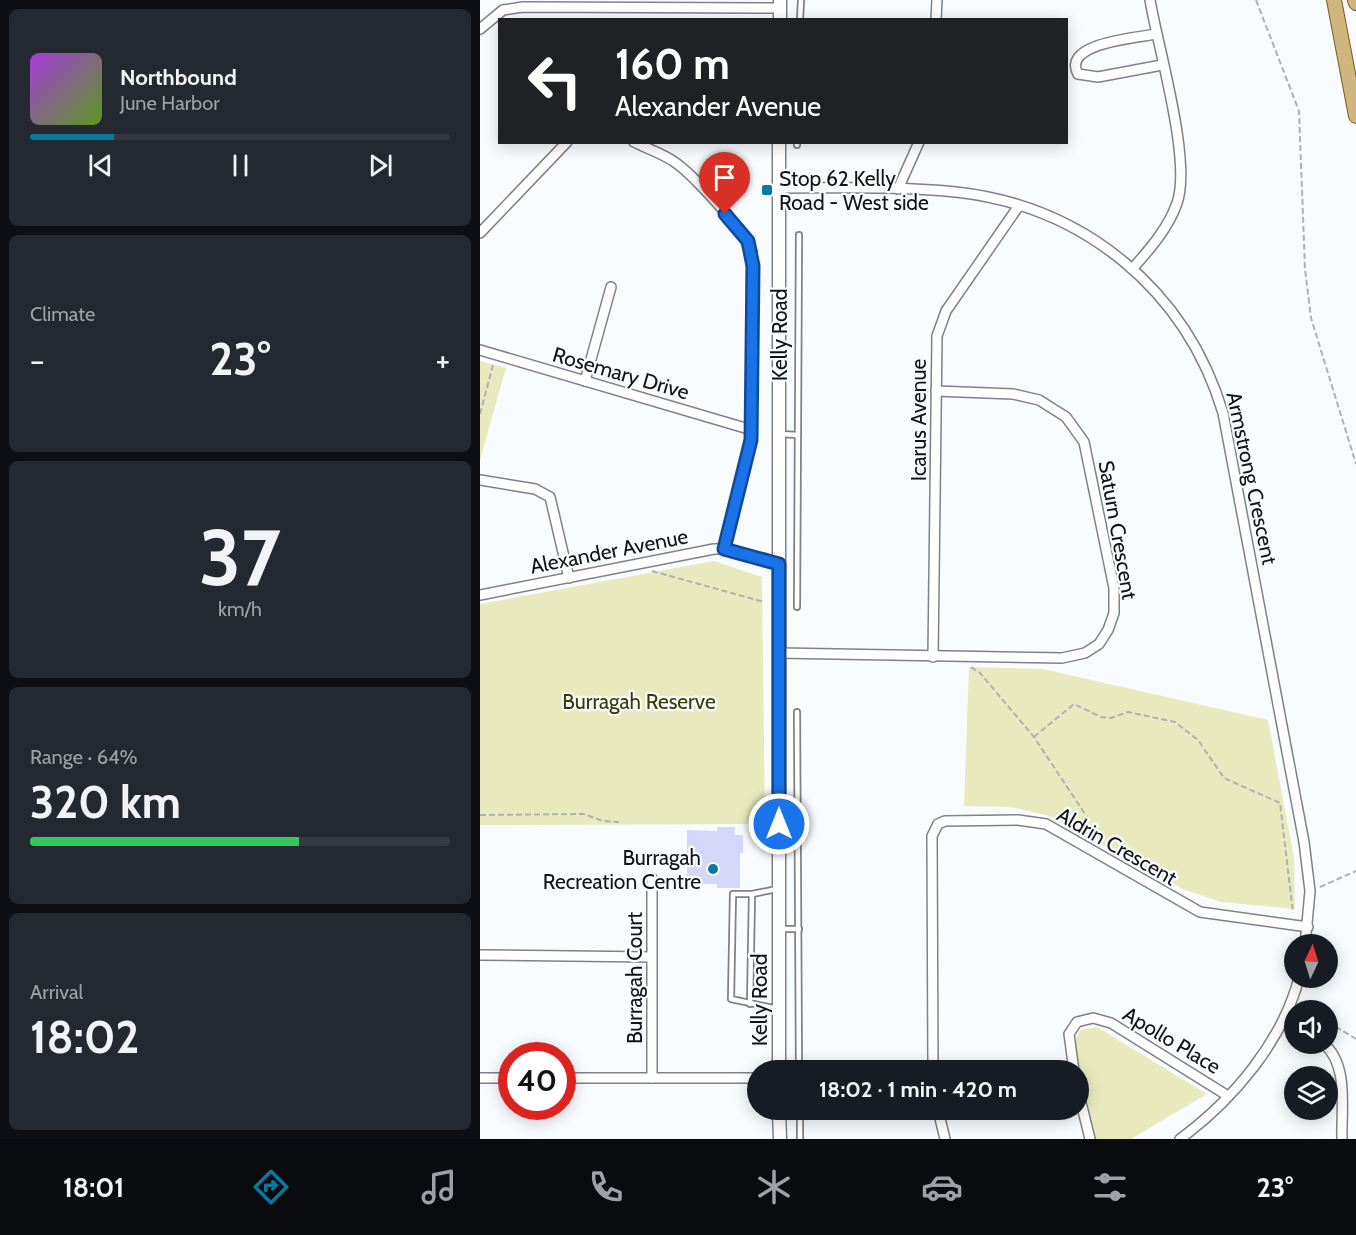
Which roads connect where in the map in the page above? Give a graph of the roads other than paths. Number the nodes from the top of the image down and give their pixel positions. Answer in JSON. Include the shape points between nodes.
{"nodes":[{"id":1,"x":801,"y":0,"type":"edge"},
{"id":2,"x":938,"y":0,"type":"edge"},
{"id":3,"x":1150,"y":0,"type":"edge"},
{"id":4,"x":1334,"y":0,"type":"edge"},
{"id":5,"x":635,"y":8,"type":"junction"},
{"id":6,"x":780,"y":9,"type":"edge"},
{"id":7,"x":635,"y":18,"type":"edge"},
{"id":8,"x":800,"y":18,"type":"edge"},
{"id":9,"x":936,"y":18,"type":"edge"},
{"id":10,"x":480,"y":29,"type":"edge"},
{"id":11,"x":1156,"y":34,"type":"junction"},
{"id":12,"x":1162,"y":65,"type":"junction"},
{"id":13,"x":1356,"y":116,"type":"edge"},
{"id":14,"x":565,"y":144,"type":"edge"},
{"id":15,"x":638,"y":144,"type":"edge"},
{"id":16,"x":779,"y":144,"type":"edge"},
{"id":17,"x":918,"y":144,"type":"edge"},
{"id":18,"x":779,"y":188,"type":"junction"},
{"id":19,"x":898,"y":189,"type":"junction"},
{"id":20,"x":1018,"y":207,"type":"junction"},
{"id":21,"x":480,"y":233,"type":"edge"},
{"id":22,"x":799,"y":235,"type":"dead end"},
{"id":23,"x":1133,"y":268,"type":"junction"},
{"id":24,"x":611,"y":287,"type":"dead end"},
{"id":25,"x":480,"y":350,"type":"edge"},
{"id":26,"x":585,"y":381,"type":"junction"},
{"id":27,"x":936,"y":391,"type":"junction"},
{"id":28,"x":752,"y":430,"type":"junction"},
{"id":29,"x":779,"y":434,"type":"junction"},
{"id":30,"x":798,"y":435,"type":"junction"},
{"id":31,"x":480,"y":480,"type":"edge"},
{"id":32,"x":724,"y":549,"type":"junction"},
{"id":33,"x":779,"y":564,"type":"junction"},
{"id":34,"x":569,"y":578,"type":"junction"},
{"id":35,"x":480,"y":595,"type":"edge"},
{"id":36,"x":797,"y":608,"type":"dead end"},
{"id":37,"x":779,"y":653,"type":"junction"},
{"id":38,"x":933,"y":657,"type":"junction"},
{"id":39,"x":797,"y":712,"type":"dead end"},
{"id":40,"x":652,"y":878,"type":"dead end"},
{"id":41,"x":780,"y":889,"type":"junction"},
{"id":42,"x":752,"y":894,"type":"junction"},
{"id":43,"x":1308,"y":927,"type":"junction"},
{"id":44,"x":779,"y":928,"type":"junction"},
{"id":45,"x":799,"y":929,"type":"junction"},
{"id":46,"x":1307,"y":934,"type":"edge"},
{"id":47,"x":480,"y":956,"type":"edge"},
{"id":48,"x":651,"y":957,"type":"junction"},
{"id":49,"x":750,"y":1004,"type":"junction"},
{"id":50,"x":778,"y":1009,"type":"junction"},
{"id":51,"x":1284,"y":1022,"type":"edge"},
{"id":52,"x":1334,"y":1054,"type":"edge"},
{"id":53,"x":779,"y":1060,"type":"edge"},
{"id":54,"x":800,"y":1060,"type":"edge"},
{"id":55,"x":933,"y":1060,"type":"edge"},
{"id":56,"x":1073,"y":1060,"type":"edge"},
{"id":57,"x":480,"y":1078,"type":"edge"},
{"id":58,"x":498,"y":1078,"type":"edge"},
{"id":59,"x":576,"y":1078,"type":"edge"},
{"id":60,"x":652,"y":1078,"type":"junction"},
{"id":61,"x":747,"y":1078,"type":"edge"},
{"id":62,"x":1228,"y":1096,"type":"junction"},
{"id":63,"x":779,"y":1120,"type":"edge"},
{"id":64,"x":800,"y":1120,"type":"edge"},
{"id":65,"x":940,"y":1120,"type":"edge"},
{"id":66,"x":1085,"y":1120,"type":"edge"},
{"id":67,"x":800,"y":1138,"type":"edge"},
{"id":68,"x":780,"y":1139,"type":"edge"},
{"id":69,"x":945,"y":1139,"type":"edge"},
{"id":70,"x":1090,"y":1139,"type":"edge"},
{"id":71,"x":1180,"y":1139,"type":"edge"},
{"id":72,"x":1342,"y":1139,"type":"edge"}],
"edges":[{"from":1,"to":8,"type":"lane"},
{"from":2,"to":9,"type":"street"},
{"from":3,"to":11,"type":"street"},
{"from":4,"to":13,"type":"main road"},
{"from":5,"to":6,"type":"street"},
{"from":5,"to":7,"type":"street"},
{"from":5,"to":10,"type":"street","via":[[512,8],[497,14]]},
{"from":11,"to":12,"type":"street"},
{"from":11,"to":12,"type":"street","via":[[1085,50],[1076,60],[1076,71],[1090,78]]},
{"from":12,"to":23,"type":"street","via":[[1178,146],[1180,193],[1169,220]]},
{"from":14,"to":21,"type":"street"},
{"from":15,"to":28,"type":"street","via":[[678,165],[751,247]]},
{"from":16,"to":18,"type":"street","name":"Kelly Road"},
{"from":17,"to":19,"type":"street"},
{"from":18,"to":19,"type":"street","name":"Armstrong Crescent"},
{"from":18,"to":29,"type":"street","name":"Kelly Road"},
{"from":19,"to":20,"type":"street","name":"Armstrong Crescent","via":[[956,192]]},
{"from":20,"to":23,"type":"street","name":"Armstrong Crescent","via":[[1079,231]]},
{"from":20,"to":27,"type":"street","name":"Icarus Avenue","via":[[942,319],[937,336]]},
{"from":22,"to":30,"type":"lane","name":"Kelly Road"},
{"from":23,"to":43,"type":"street","name":"Armstrong Crescent","via":[[1173,314],[1197,351],[1223,413],[1305,842],[1310,891]]},
{"from":24,"to":26,"type":"street"},
{"from":25,"to":26,"type":"street","name":"Rosemary Drive"},
{"from":26,"to":28,"type":"street","name":"Rosemary Drive"},
{"from":27,"to":38,"type":"street","name":"Icarus Avenue"},
{"from":27,"to":38,"type":"street","name":"Saturn Crescent","via":[[1028,396],[1053,407],[1075,426],[1086,449],[1114,588],[1114,613],[1099,644],[1085,653],[1062,658]]},
{"from":28,"to":32,"type":"street"},
{"from":29,"to":30,"type":"lane"},
{"from":29,"to":33,"type":"street","name":"Kelly Road"},
{"from":30,"to":36,"type":"lane","name":"Kelly Road"},
{"from":31,"to":34,"type":"street","via":[[535,489],[550,497]]},
{"from":32,"to":33,"type":"street","name":"Alexander Avenue"},
{"from":32,"to":34,"type":"street","name":"Alexander Avenue"},
{"from":33,"to":37,"type":"street","name":"Kelly Road"},
{"from":34,"to":35,"type":"street","name":"Alexander Avenue"},
{"from":37,"to":38,"type":"street","name":"Saturn Crescent"},
{"from":37,"to":41,"type":"street","name":"Kelly Road"},
{"from":39,"to":45,"type":"lane","name":"Kelly Road"},
{"from":40,"to":48,"type":"street","name":"Burragah Court"},
{"from":41,"to":42,"type":"lane"},
{"from":41,"to":44,"type":"street","name":"Kelly Road"},
{"from":42,"to":49,"type":"lane"},
{"from":42,"to":49,"type":"lane","via":[[733,894],[731,999]]},
{"from":43,"to":46,"type":"street","name":"Armstrong Crescent"},
{"from":43,"to":55,"type":"street","name":"Aldrin Crescent","via":[[1200,912],[1046,824],[1018,820],[953,820],[938,824],[934,830]]},
{"from":44,"to":45,"type":"lane","name":"Kelly Road"},
{"from":44,"to":50,"type":"street","name":"Kelly Road"},
{"from":45,"to":54,"type":"lane","name":"Kelly Road"},
{"from":47,"to":48,"type":"street"},
{"from":48,"to":60,"type":"street","name":"Burragah Court"},
{"from":49,"to":50,"type":"lane"},
{"from":50,"to":53,"type":"street","name":"Kelly Road"},
{"from":51,"to":62,"type":"street"},
{"from":52,"to":72,"type":"street","via":[[1339,1064]]},
{"from":56,"to":62,"type":"street","name":"Apollo Place","via":[[1069,1034],[1077,1022],[1093,1018],[1111,1023]]},
{"from":57,"to":58,"type":"street"},
{"from":59,"to":60,"type":"street"},
{"from":60,"to":61,"type":"street"},
{"from":62,"to":71,"type":"street"},
{"from":63,"to":68,"type":"street"},
{"from":64,"to":67,"type":"lane"},
{"from":65,"to":69,"type":"street"},
{"from":66,"to":70,"type":"street"}]}
